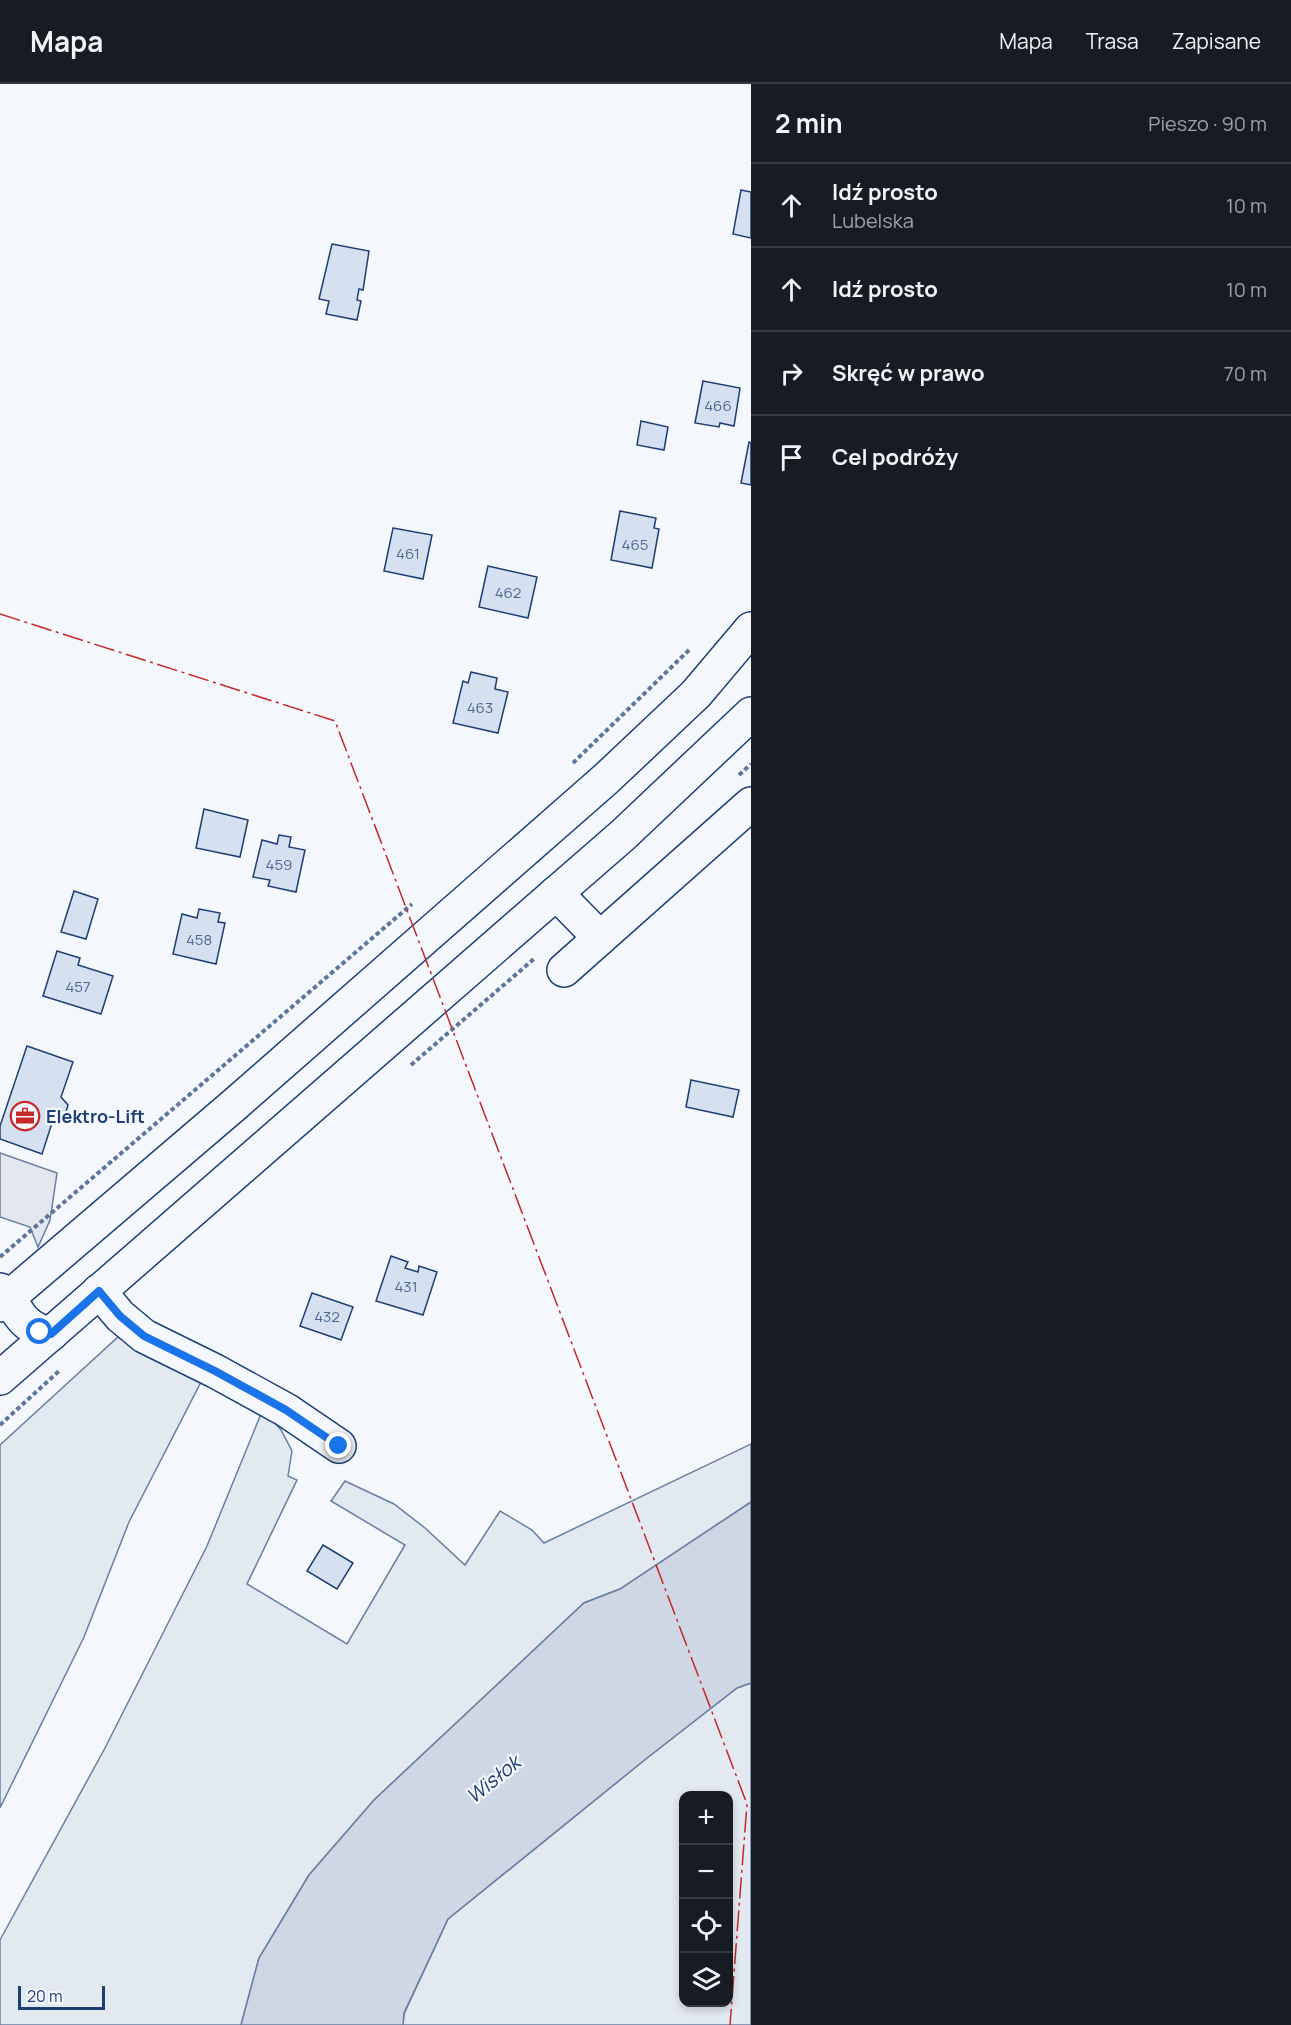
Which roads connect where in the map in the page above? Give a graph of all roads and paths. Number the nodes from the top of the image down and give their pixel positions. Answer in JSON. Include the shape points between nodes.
{"nodes":[{"id":1,"x":751,"y":629,"type":"edge"},
{"id":2,"x":690,"y":649,"type":"dead end"},
{"id":3,"x":751,"y":714,"type":"edge"},
{"id":4,"x":572,"y":764,"type":"dead end"},
{"id":5,"x":751,"y":804,"type":"edge"},
{"id":6,"x":556,"y":893,"type":"junction"},
{"id":7,"x":415,"y":902,"type":"dead end"},
{"id":8,"x":600,"y":938,"type":"junction"},
{"id":9,"x":564,"y":970,"type":"dead end"},
{"id":10,"x":0,"y":1257,"type":"edge"},
{"id":11,"x":3,"y":1297,"type":"edge"},
{"id":12,"x":87,"y":1302,"type":"junction"},
{"id":13,"x":51,"y":1334,"type":"junction"},
{"id":14,"x":0,"y":1378,"type":"edge"},
{"id":15,"x":339,"y":1446,"type":"dead end"}],
"edges":[{"from":1,"to":11,"type":"main road","via":[[696,694],[600,785],[234,1106]]},
{"from":2,"to":4,"type":"path"},
{"from":3,"to":6,"type":"main road"},
{"from":5,"to":8,"type":"main road"},
{"from":6,"to":8,"type":"main road"},
{"from":6,"to":12,"type":"main road"},
{"from":7,"to":10,"type":"path"},
{"from":8,"to":9,"type":"main road"},
{"from":11,"to":13,"type":"main road","via":[[20,1317],[40,1332]]},
{"from":12,"to":13,"type":"main road"},
{"from":12,"to":15,"type":"main road","via":[[120,1316],[144,1336],[286,1410]]},
{"from":13,"to":14,"type":"main road"}]}
